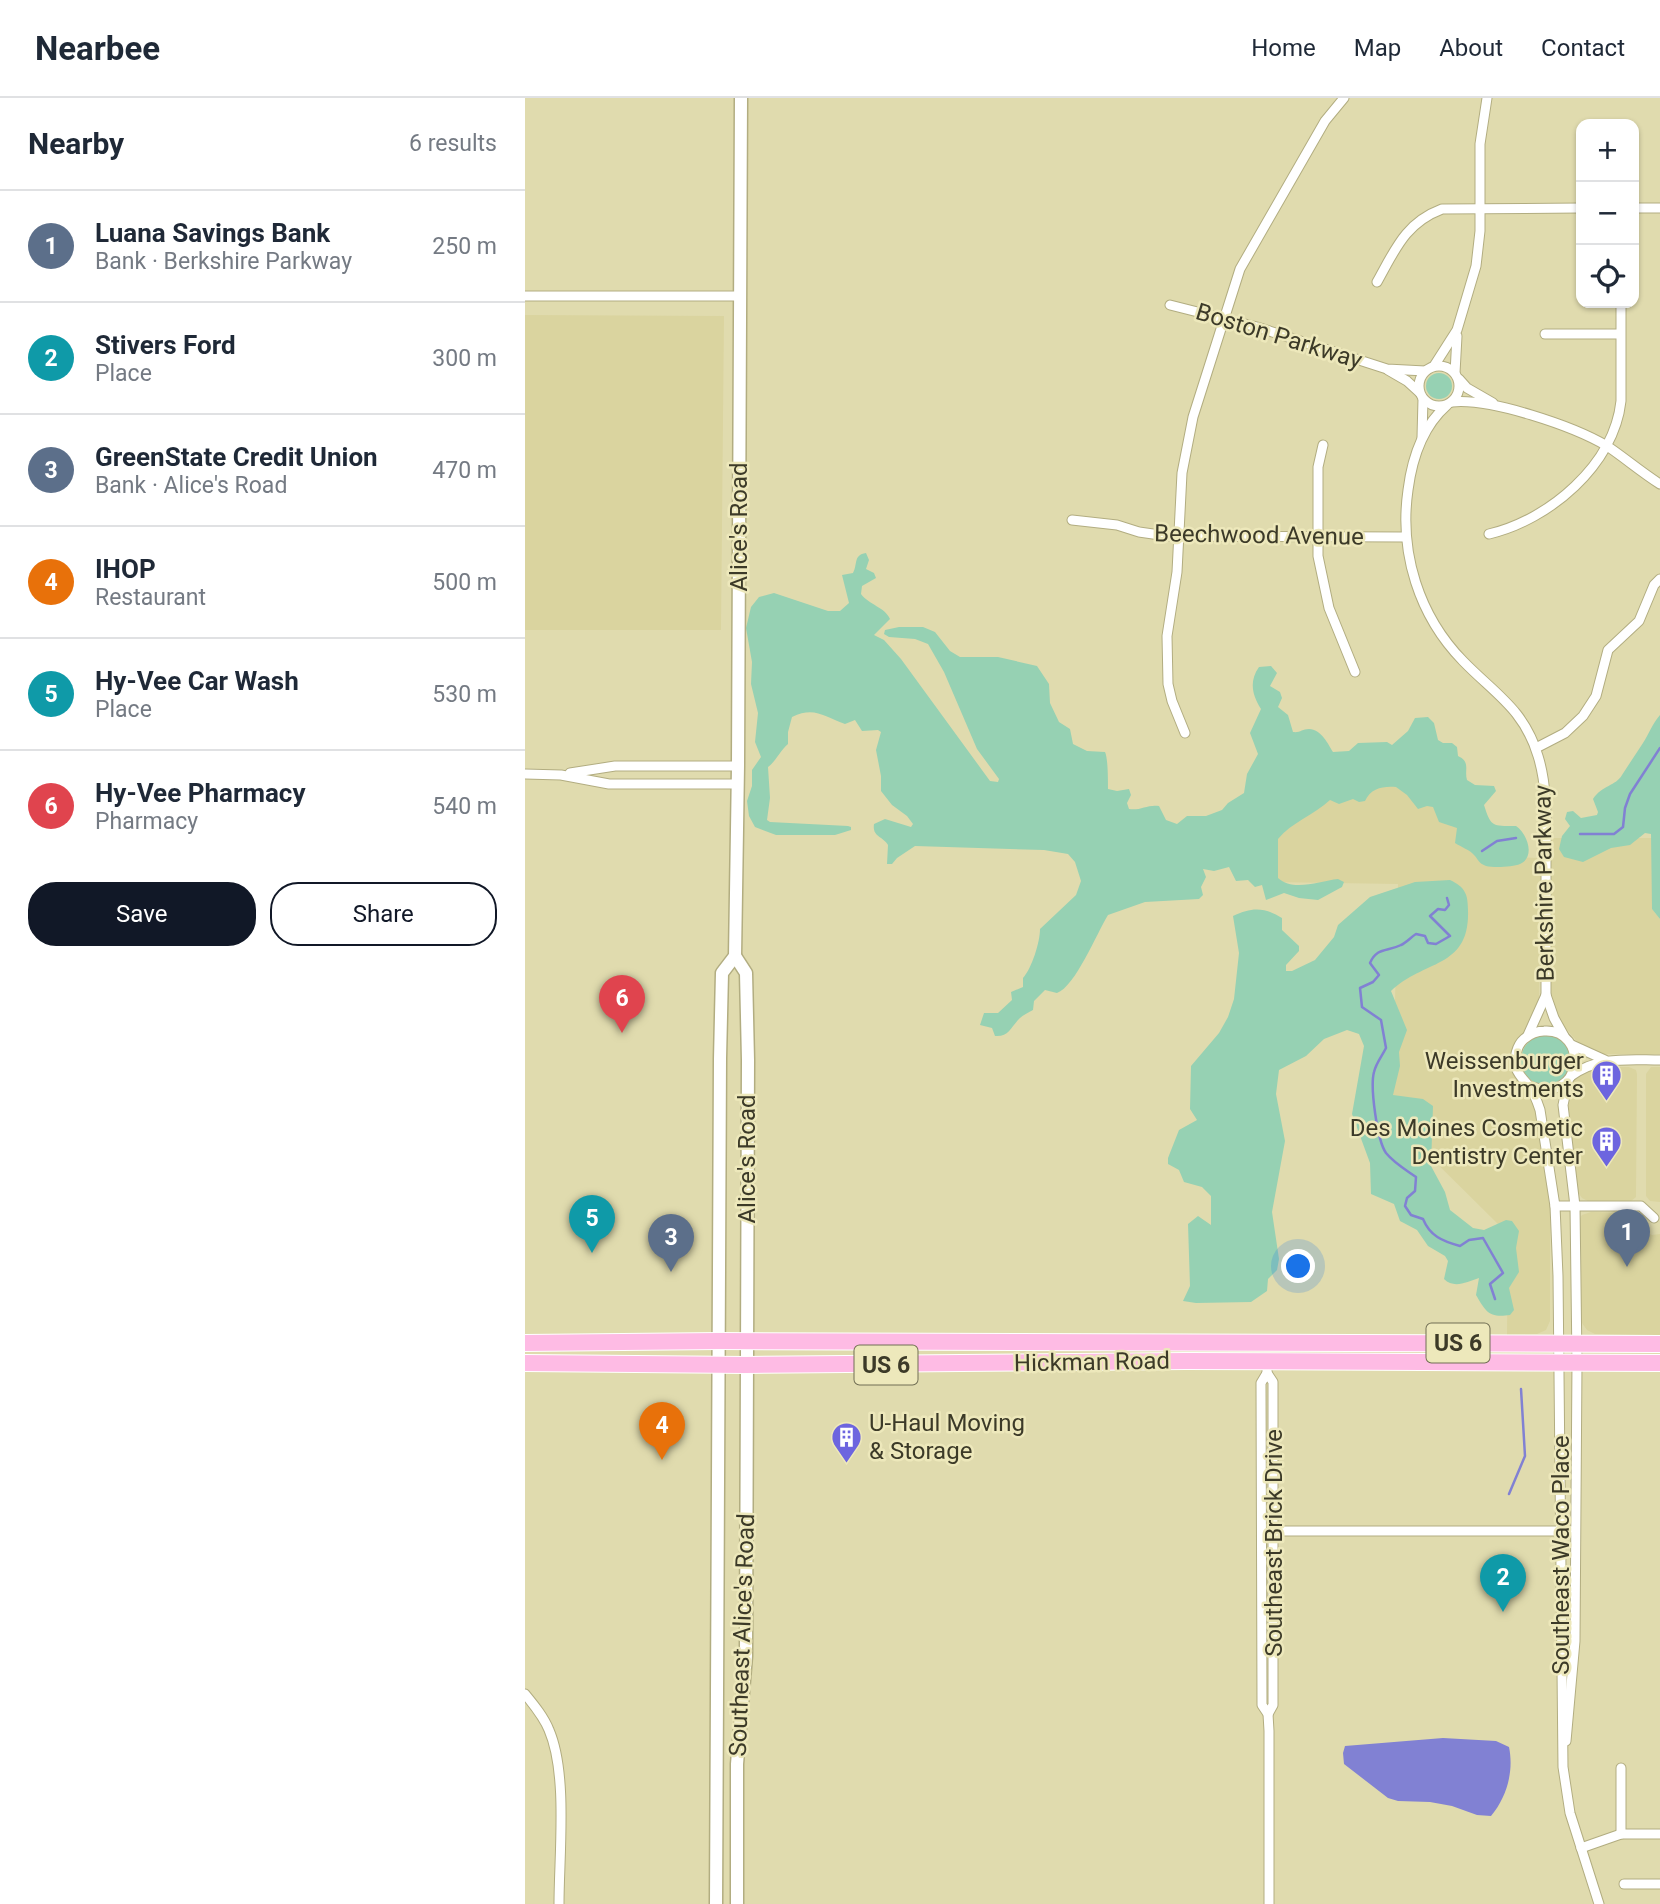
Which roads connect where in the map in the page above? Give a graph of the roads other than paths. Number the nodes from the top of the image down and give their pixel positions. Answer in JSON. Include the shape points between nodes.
{"nodes":[{"id":1,"x":741,"y":98,"type":"edge"},
{"id":2,"x":1343,"y":98,"type":"edge"},
{"id":3,"x":1487,"y":98,"type":"edge"},
{"id":4,"x":1480,"y":208,"type":"junction"},
{"id":5,"x":1576,"y":208,"type":"edge"},
{"id":6,"x":1639,"y":208,"type":"edge"},
{"id":7,"x":1660,"y":208,"type":"edge"},
{"id":8,"x":1377,"y":282,"type":"dead end"},
{"id":9,"x":525,"y":296,"type":"edge"},
{"id":10,"x":740,"y":296,"type":"junction"},
{"id":11,"x":1170,"y":305,"type":"dead end"},
{"id":12,"x":1621,"y":308,"type":"edge"},
{"id":13,"x":1226,"y":318,"type":"junction"},
{"id":14,"x":1457,"y":330,"type":"junction"},
{"id":15,"x":1545,"y":334,"type":"dead end"},
{"id":16,"x":1621,"y":334,"type":"junction"},
{"id":17,"x":1430,"y":368,"type":"junction"},
{"id":18,"x":1387,"y":369,"type":"junction"},
{"id":19,"x":1456,"y":375,"type":"junction"},
{"id":20,"x":1422,"y":397,"type":"junction"},
{"id":21,"x":1449,"y":403,"type":"junction"},
{"id":22,"x":1498,"y":405,"type":"junction"},
{"id":23,"x":1422,"y":439,"type":"junction"},
{"id":24,"x":1323,"y":444,"type":"dead end"},
{"id":25,"x":1605,"y":445,"type":"junction"},
{"id":26,"x":1660,"y":484,"type":"edge"},
{"id":27,"x":1072,"y":520,"type":"dead end"},
{"id":28,"x":1489,"y":534,"type":"dead end"},
{"id":29,"x":1178,"y":537,"type":"junction"},
{"id":30,"x":1317,"y":537,"type":"junction"},
{"id":31,"x":1406,"y":537,"type":"junction"},
{"id":32,"x":1660,"y":579,"type":"edge"},
{"id":33,"x":1355,"y":672,"type":"dead end"},
{"id":34,"x":1185,"y":733,"type":"dead end"},
{"id":35,"x":1536,"y":748,"type":"junction"},
{"id":36,"x":738,"y":766,"type":"junction"},
{"id":37,"x":525,"y":774,"type":"edge"},
{"id":38,"x":561,"y":775,"type":"junction"},
{"id":39,"x":737,"y":784,"type":"junction"},
{"id":40,"x":734,"y":956,"type":"junction"},
{"id":41,"x":1546,"y":995,"type":"junction"},
{"id":42,"x":1528,"y":1037,"type":"junction"},
{"id":43,"x":1568,"y":1041,"type":"junction"},
{"id":44,"x":1605,"y":1060,"type":"junction"},
{"id":45,"x":1660,"y":1060,"type":"edge"},
{"id":46,"x":1569,"y":1079,"type":"junction"},
{"id":47,"x":1529,"y":1086,"type":"junction"},
{"id":48,"x":1555,"y":1206,"type":"junction"},
{"id":49,"x":1575,"y":1206,"type":"junction"},
{"id":50,"x":1654,"y":1218,"type":"dead end"},
{"id":51,"x":719,"y":1341,"type":"junction"},
{"id":52,"x":746,"y":1342,"type":"junction"},
{"id":53,"x":525,"y":1343,"type":"edge"},
{"id":54,"x":1272,"y":1343,"type":"junction"},
{"id":55,"x":1419,"y":1343,"type":"junction"},
{"id":56,"x":1559,"y":1344,"type":"junction"},
{"id":57,"x":1660,"y":1344,"type":"edge"},
{"id":58,"x":1577,"y":1353,"type":"junction"},
{"id":59,"x":1134,"y":1361,"type":"junction"},
{"id":60,"x":1560,"y":1362,"type":"junction"},
{"id":61,"x":525,"y":1363,"type":"edge"},
{"id":62,"x":1660,"y":1363,"type":"edge"},
{"id":63,"x":719,"y":1365,"type":"junction"},
{"id":64,"x":746,"y":1366,"type":"junction"},
{"id":65,"x":1267,"y":1367,"type":"junction"},
{"id":66,"x":1273,"y":1531,"type":"junction"},
{"id":67,"x":1561,"y":1531,"type":"junction"},
{"id":68,"x":1574,"y":1531,"type":"junction"},
{"id":69,"x":525,"y":1694,"type":"edge"},
{"id":70,"x":1268,"y":1714,"type":"junction"},
{"id":71,"x":1563,"y":1767,"type":"junction"},
{"id":72,"x":1621,"y":1768,"type":"dead end"},
{"id":73,"x":1622,"y":1834,"type":"junction"},
{"id":74,"x":1660,"y":1834,"type":"edge"},
{"id":75,"x":1581,"y":1848,"type":"junction"},
{"id":76,"x":1624,"y":1884,"type":"dead end"},
{"id":77,"x":1660,"y":1884,"type":"edge"},
{"id":78,"x":559,"y":1904,"type":"edge"},
{"id":79,"x":716,"y":1904,"type":"edge"},
{"id":80,"x":737,"y":1904,"type":"edge"},
{"id":81,"x":1269,"y":1904,"type":"edge"},
{"id":82,"x":1599,"y":1904,"type":"edge"}],
"edges":[{"from":1,"to":10,"type":"main road","name":"Alice's Road"},
{"from":2,"to":13,"type":"street","via":[[1325,121],[1240,269]]},
{"from":3,"to":4,"type":"street","via":[[1480,144]]},
{"from":4,"to":5,"type":"street"},
{"from":4,"to":8,"type":"street","via":[[1442,209],[1419,220],[1402,238]]},
{"from":4,"to":14,"type":"street","via":[[1476,266]]},
{"from":6,"to":7,"type":"street"},
{"from":9,"to":10,"type":"street"},
{"from":10,"to":36,"type":"main road","name":"Alice's Road"},
{"from":11,"to":13,"type":"street","name":"Boston Parkway"},
{"from":12,"to":16,"type":"street"},
{"from":13,"to":18,"type":"street","name":"Boston Parkway"},
{"from":13,"to":29,"type":"street","via":[[1201,388],[1187,446]]},
{"from":14,"to":17,"type":"street"},
{"from":14,"to":19,"type":"street"},
{"from":15,"to":16,"type":"street"},
{"from":16,"to":25,"type":"street","via":[[1619,415]]},
{"from":17,"to":18,"type":"street","name":"Boston Parkway"},
{"from":17,"to":19,"type":"street","via":[[1445,367]]},
{"from":17,"to":20,"type":"street","via":[[1419,384]]},
{"from":18,"to":20,"type":"street","name":"Boston Parkway"},
{"from":19,"to":21,"type":"street","via":[[1459,388]]},
{"from":19,"to":22,"type":"street","via":[[1467,388]]},
{"from":20,"to":21,"type":"street","via":[[1432,405]]},
{"from":20,"to":23,"type":"street","name":"Berkshire Parkway"},
{"from":21,"to":22,"type":"street"},
{"from":21,"to":23,"type":"street","name":"Berkshire Parkway"},
{"from":22,"to":25,"type":"street"},
{"from":23,"to":31,"type":"street","name":"Berkshire Parkway","via":[[1409,485]]},
{"from":24,"to":30,"type":"street","via":[[1318,460]]},
{"from":25,"to":26,"type":"street"},
{"from":25,"to":28,"type":"street","via":[[1576,486],[1549,509],[1518,526]]},
{"from":27,"to":29,"type":"street","name":"Beechwood Avenue"},
{"from":29,"to":30,"type":"street","name":"Beechwood Avenue"},
{"from":29,"to":34,"type":"street","via":[[1167,667],[1172,701]]},
{"from":30,"to":31,"type":"street","name":"Beechwood Avenue"},
{"from":30,"to":33,"type":"street","via":[[1324,590]]},
{"from":31,"to":35,"type":"street","name":"Berkshire Parkway","via":[[1414,578],[1431,619],[1462,660],[1511,705]]},
{"from":32,"to":35,"type":"street","via":[[1639,621],[1608,650],[1596,696],[1583,716],[1565,733]]},
{"from":35,"to":41,"type":"street","name":"Berkshire Parkway","via":[[1545,793]]},
{"from":36,"to":38,"type":"street","via":[[615,766]]},
{"from":36,"to":39,"type":"main road","name":"Alice's Road"},
{"from":37,"to":38,"type":"street"},
{"from":38,"to":39,"type":"street","via":[[608,784]]},
{"from":39,"to":40,"type":"main road","name":"Alice's Road"},
{"from":40,"to":51,"type":"main road","name":"Alice's Road","via":[[722,974]]},
{"from":40,"to":52,"type":"main road","name":"Alice's Road","via":[[746,974]]},
{"from":41,"to":42,"type":"street","name":"Berkshire Parkway"},
{"from":41,"to":43,"type":"street","name":"Berkshire Parkway"},
{"from":42,"to":43,"type":"street","via":[[1548,1030]]},
{"from":42,"to":47,"type":"street","via":[[1515,1062]]},
{"from":43,"to":44,"type":"street"},
{"from":43,"to":46,"type":"street","via":[[1576,1063]]},
{"from":44,"to":45,"type":"street"},
{"from":44,"to":46,"type":"street"},
{"from":46,"to":47,"type":"street","via":[[1553,1090]]},
{"from":46,"to":49,"type":"street","via":[[1563,1105]]},
{"from":47,"to":48,"type":"street","via":[[1540,1110]]},
{"from":48,"to":49,"type":"street"},
{"from":48,"to":56,"type":"street"},
{"from":49,"to":50,"type":"street","via":[[1641,1206]]},
{"from":49,"to":58,"type":"street"},
{"from":51,"to":52,"type":"highway","name":"Hickman Road","number":"US 6"},
{"from":51,"to":53,"type":"highway","name":"Hickman Road","number":"US 6"},
{"from":51,"to":63,"type":"main road","name":"Alice's Road"},
{"from":52,"to":54,"type":"highway","name":"Hickman Road","number":"US 6"},
{"from":52,"to":64,"type":"main road","name":"Alice's Road"},
{"from":54,"to":55,"type":"highway","name":"Hickman Road","number":"US 6"},
{"from":54,"to":59,"type":"highway","via":[[1259,1350],[1151,1352]]},
{"from":55,"to":56,"type":"highway","name":"Hickman Road","number":"US 6"},
{"from":55,"to":65,"type":"highway","via":[[1416,1348],[1282,1350],[1270,1355]]},
{"from":56,"to":58,"type":"highway","name":"Hickman Road","number":"US 6"},
{"from":56,"to":60,"type":"street","name":"Southeast Waco Place"},
{"from":57,"to":58,"type":"highway","name":"Hickman Road","number":"US 6"},
{"from":58,"to":60,"type":"highway","name":"Hickman Road","number":"US 6"},
{"from":58,"to":62,"type":"highway","name":"Hickman Road","number":"US 6"},
{"from":58,"to":68,"type":"street","name":"Southeast Waco Place"},
{"from":59,"to":64,"type":"highway","name":"Hickman Road","number":"US 6"},
{"from":59,"to":65,"type":"highway","name":"Hickman Road","number":"US 6"},
{"from":60,"to":65,"type":"highway","name":"Hickman Road","number":"US 6"},
{"from":60,"to":67,"type":"street","name":"Southeast Waco Place"},
{"from":61,"to":63,"type":"highway","name":"Hickman Road","number":"US 6"},
{"from":63,"to":64,"type":"highway","name":"Hickman Road","number":"US 6"},
{"from":63,"to":79,"type":"main road","name":"Southeast Alice's Road"},
{"from":64,"to":80,"type":"main road","name":"Southeast Alice's Road","via":[[746,1656],[737,1764]]},
{"from":65,"to":66,"type":"street","name":"Southeast Brick Drive","via":[[1273,1382]]},
{"from":65,"to":70,"type":"street","name":"Southeast Brick Drive","via":[[1261,1383],[1261,1410],[1262,1705]]},
{"from":66,"to":67,"type":"street"},
{"from":66,"to":70,"type":"street","name":"Southeast Brick Drive","via":[[1273,1705]]},
{"from":67,"to":68,"type":"street"},
{"from":67,"to":71,"type":"street","name":"Southeast Waco Place"},
{"from":68,"to":71,"type":"street","name":"Southeast Waco Place","via":[[1575,1641]]},
{"from":69,"to":78,"type":"street","via":[[550,1732],[558,1769]]},
{"from":70,"to":81,"type":"street","name":"Southeast Brick Drive"},
{"from":71,"to":75,"type":"street","name":"Southeast Waco Place"},
{"from":72,"to":73,"type":"street"},
{"from":73,"to":74,"type":"street"},
{"from":73,"to":75,"type":"street"},
{"from":75,"to":82,"type":"street","name":"Southeast Waco Place"},
{"from":76,"to":77,"type":"street"}]}
